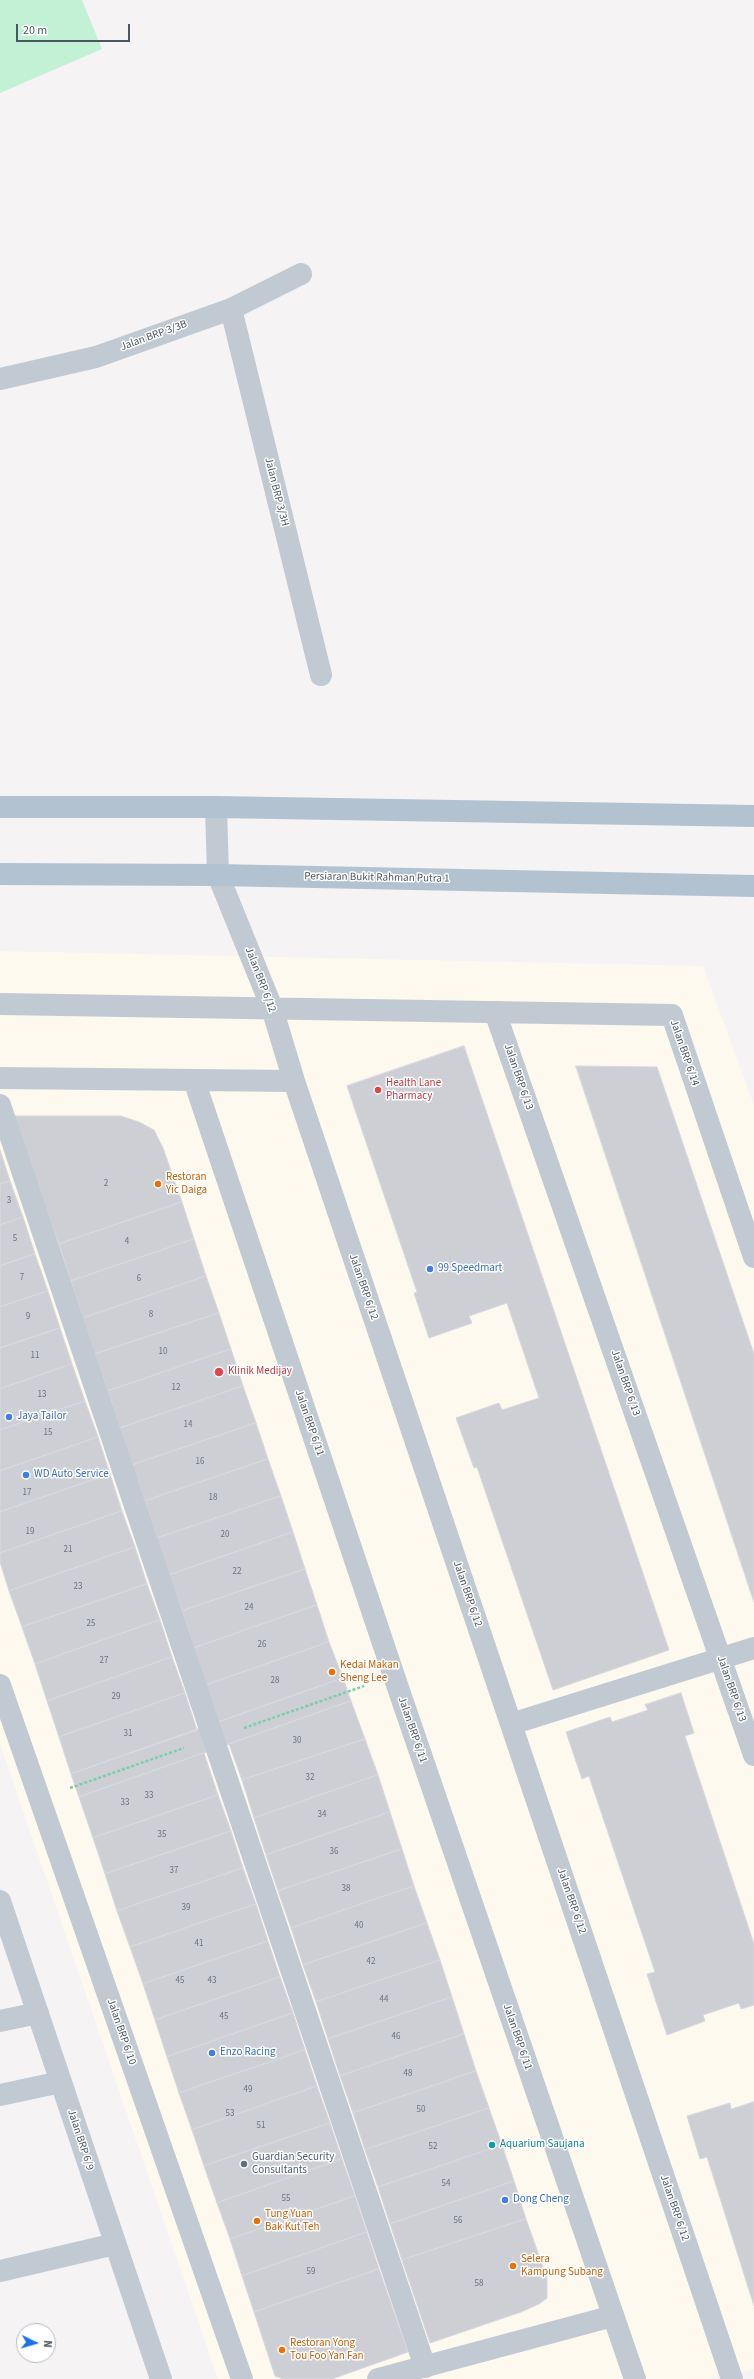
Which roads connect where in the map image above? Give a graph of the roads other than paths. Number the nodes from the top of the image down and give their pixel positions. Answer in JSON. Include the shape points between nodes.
{"nodes":[{"id":1,"x":301,"y":274,"type":"dead end"},
{"id":2,"x":231,"y":309,"type":"junction"},
{"id":3,"x":0,"y":379,"type":"edge"},
{"id":4,"x":321,"y":675,"type":"dead end"},
{"id":5,"x":0,"y":806,"type":"edge"},
{"id":6,"x":216,"y":807,"type":"junction"},
{"id":7,"x":754,"y":816,"type":"edge"},
{"id":8,"x":0,"y":874,"type":"edge"},
{"id":9,"x":218,"y":874,"type":"junction"},
{"id":10,"x":754,"y":886,"type":"edge"},
{"id":11,"x":0,"y":1004,"type":"edge"},
{"id":12,"x":272,"y":1008,"type":"junction"},
{"id":13,"x":495,"y":1012,"type":"junction"},
{"id":14,"x":0,"y":1078,"type":"edge"},
{"id":15,"x":194,"y":1080,"type":"junction"},
{"id":16,"x":294,"y":1081,"type":"junction"},
{"id":17,"x":0,"y":1105,"type":"edge"},
{"id":18,"x":754,"y":1257,"type":"edge"},
{"id":19,"x":754,"y":1648,"type":"edge"},
{"id":20,"x":721,"y":1659,"type":"junction"},
{"id":21,"x":0,"y":1685,"type":"edge"},
{"id":22,"x":511,"y":1724,"type":"junction"},
{"id":23,"x":754,"y":1755,"type":"edge"},
{"id":24,"x":0,"y":1901,"type":"edge"},
{"id":25,"x":38,"y":2013,"type":"junction"},
{"id":26,"x":0,"y":2021,"type":"edge"},
{"id":27,"x":61,"y":2082,"type":"junction"},
{"id":28,"x":0,"y":2095,"type":"edge"},
{"id":29,"x":115,"y":2244,"type":"junction"},
{"id":30,"x":0,"y":2271,"type":"edge"},
{"id":31,"x":613,"y":2316,"type":"junction"},
{"id":32,"x":425,"y":2366,"type":"junction"},
{"id":33,"x":160,"y":2379,"type":"edge"},
{"id":34,"x":242,"y":2379,"type":"edge"},
{"id":35,"x":378,"y":2379,"type":"edge"},
{"id":36,"x":635,"y":2379,"type":"edge"},
{"id":37,"x":732,"y":2379,"type":"edge"}],
"edges":[{"from":1,"to":2,"type":"street","name":"Jalan BRP 3/3B"},
{"from":2,"to":3,"type":"street","name":"Jalan BRP 3/3B","via":[[96,357]]},
{"from":2,"to":4,"type":"street","name":"Jalan BRP 3/3H"},
{"from":5,"to":6,"type":"main road"},
{"from":6,"to":7,"type":"main road"},
{"from":6,"to":9,"type":"street","name":"Jalan BRP 6/12"},
{"from":8,"to":9,"type":"main road","name":"Persiaran Bukit Rahman Putra 1"},
{"from":9,"to":10,"type":"main road","name":"Persiaran Bukit Rahman Putra 1"},
{"from":9,"to":12,"type":"street","name":"Jalan BRP 6/12"},
{"from":11,"to":12,"type":"street"},
{"from":12,"to":13,"type":"street"},
{"from":12,"to":16,"type":"street","name":"Jalan BRP 6/12"},
{"from":13,"to":18,"type":"street","name":"Jalan BRP 6/14","via":[[672,1015]]},
{"from":13,"to":20,"type":"street","name":"Jalan BRP 6/13"},
{"from":14,"to":15,"type":"street"},
{"from":15,"to":16,"type":"street"},
{"from":15,"to":31,"type":"street","name":"Jalan BRP 6/11","via":[[391,1668]]},
{"from":16,"to":22,"type":"street","name":"Jalan BRP 6/12"},
{"from":17,"to":32,"type":"street"},
{"from":19,"to":20,"type":"street"},
{"from":20,"to":22,"type":"street"},
{"from":20,"to":23,"type":"street","name":"Jalan BRP 6/13"},
{"from":21,"to":34,"type":"street","name":"Jalan BRP 6/10"},
{"from":22,"to":37,"type":"street","name":"Jalan BRP 6/12"},
{"from":24,"to":25,"type":"street","name":"Jalan BRP 6/9"},
{"from":25,"to":26,"type":"street"},
{"from":25,"to":27,"type":"street","name":"Jalan BRP 6/9"},
{"from":27,"to":28,"type":"street"},
{"from":27,"to":29,"type":"street","name":"Jalan BRP 6/9"},
{"from":29,"to":30,"type":"street"},
{"from":29,"to":33,"type":"street","name":"Jalan BRP 6/9"},
{"from":31,"to":32,"type":"street"},
{"from":31,"to":36,"type":"street","name":"Jalan BRP 6/11"},
{"from":32,"to":35,"type":"street"}]}
